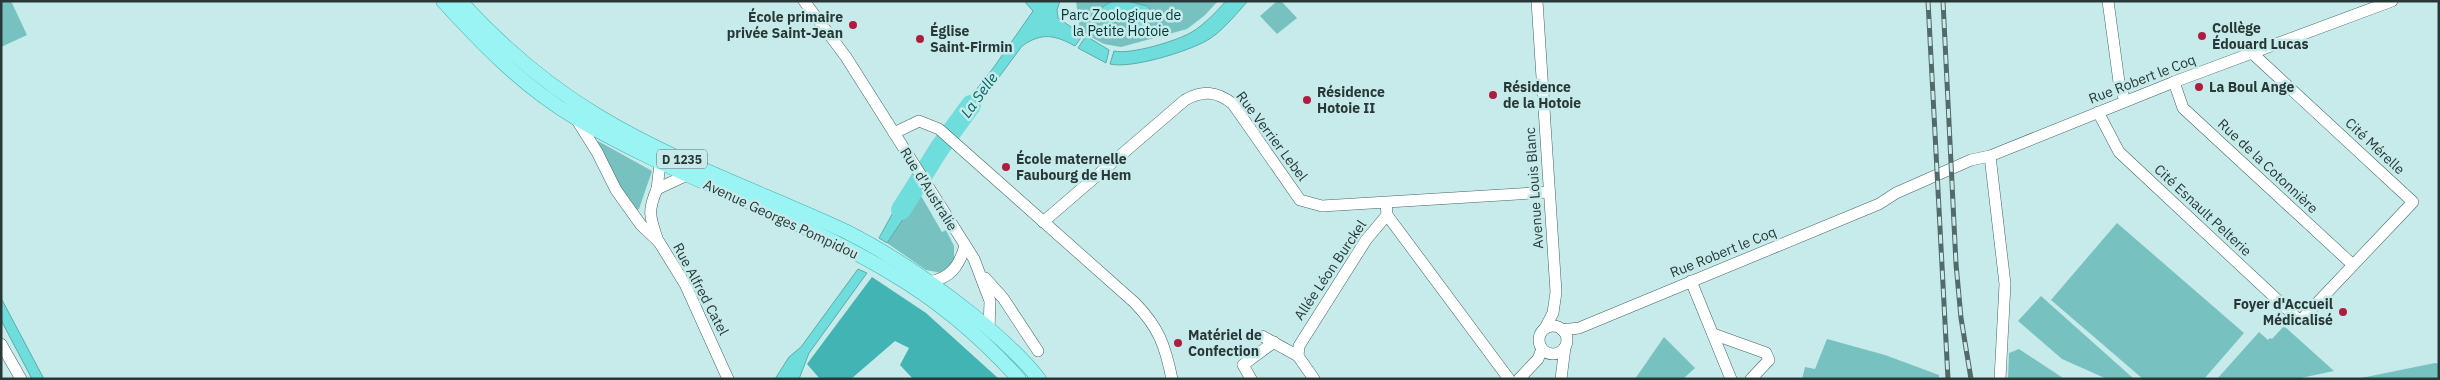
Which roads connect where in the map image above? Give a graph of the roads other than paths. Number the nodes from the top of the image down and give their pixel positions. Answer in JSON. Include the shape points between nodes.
{"nodes":[{"id":1,"x":443,"y":1,"type":"edge"},
{"id":2,"x":460,"y":1,"type":"edge"},
{"id":3,"x":804,"y":1,"type":"edge"},
{"id":4,"x":1537,"y":1,"type":"edge"},
{"id":5,"x":2108,"y":1,"type":"edge"},
{"id":6,"x":2392,"y":1,"type":"edge"},
{"id":7,"x":2251,"y":52,"type":"junction"},
{"id":8,"x":2174,"y":82,"type":"junction"},
{"id":9,"x":2125,"y":101,"type":"junction"},
{"id":10,"x":2098,"y":112,"type":"junction"},
{"id":11,"x":575,"y":117,"type":"junction"},
{"id":12,"x":894,"y":133,"type":"junction"},
{"id":13,"x":1990,"y":156,"type":"junction"},
{"id":14,"x":661,"y":157,"type":"junction"},
{"id":15,"x":687,"y":176,"type":"junction"},
{"id":16,"x":657,"y":188,"type":"junction"},
{"id":17,"x":1549,"y":192,"type":"junction"},
{"id":18,"x":1386,"y":203,"type":"junction"},
{"id":19,"x":1387,"y":215,"type":"junction"},
{"id":20,"x":1043,"y":222,"type":"junction"},
{"id":21,"x":659,"y":242,"type":"junction"},
{"id":22,"x":965,"y":246,"type":"junction"},
{"id":23,"x":2353,"y":265,"type":"junction"},
{"id":24,"x":981,"y":273,"type":"junction"},
{"id":25,"x":929,"y":282,"type":"junction"},
{"id":26,"x":1691,"y":282,"type":"junction"},
{"id":27,"x":989,"y":329,"type":"junction"},
{"id":28,"x":1559,"y":334,"type":"junction"},
{"id":29,"x":1713,"y":334,"type":"junction"},
{"id":30,"x":1262,"y":336,"type":"dead end"},
{"id":31,"x":1274,"y":342,"type":"junction"},
{"id":32,"x":1,"y":344,"type":"edge"},
{"id":33,"x":1038,"y":351,"type":"dead end"},
{"id":34,"x":1546,"y":352,"type":"junction"},
{"id":35,"x":1298,"y":356,"type":"junction"},
{"id":36,"x":1561,"y":377,"type":"edge"},
{"id":37,"x":21,"y":379,"type":"edge"},
{"id":38,"x":728,"y":379,"type":"edge"},
{"id":39,"x":1019,"y":379,"type":"edge"},
{"id":40,"x":1039,"y":379,"type":"edge"},
{"id":41,"x":1172,"y":379,"type":"edge"},
{"id":42,"x":1251,"y":379,"type":"edge"},
{"id":43,"x":1314,"y":379,"type":"edge"},
{"id":44,"x":1509,"y":379,"type":"edge"},
{"id":45,"x":1518,"y":379,"type":"edge"},
{"id":46,"x":1731,"y":379,"type":"edge"},
{"id":47,"x":1751,"y":379,"type":"edge"},
{"id":48,"x":2000,"y":379,"type":"edge"}],
"edges":[{"from":1,"to":11,"type":"main road","name":"Avenue Georges Pompidou","number":"D 1235","via":[[510,70]]},
{"from":2,"to":14,"type":"main road","name":"Avenue Georges Pompidou","number":"D 1235","via":[[491,35],[536,75]]},
{"from":3,"to":12,"type":"street","name":"Rue d'Australie","via":[[846,57]]},
{"from":4,"to":17,"type":"street","name":"Avenue Louis Blanc"},
{"from":5,"to":9,"type":"street","via":[[2119,82]]},
{"from":6,"to":7,"type":"street","name":"Rue Robert le Coq"},
{"from":7,"to":8,"type":"street","name":"Rue Robert le Coq"},
{"from":7,"to":23,"type":"street","name":"Cité Mérelle","via":[[2413,202]]},
{"from":8,"to":9,"type":"street","name":"Rue Robert le Coq"},
{"from":8,"to":23,"type":"street","name":"Rue de la Cotonnière","via":[[2183,108]]},
{"from":9,"to":10,"type":"street","name":"Rue Robert le Coq"},
{"from":10,"to":13,"type":"street","name":"Rue Robert le Coq"},
{"from":10,"to":23,"type":"street","name":"Cité Esnault Pelterie","via":[[2119,152],[2300,321]]},
{"from":11,"to":14,"type":"main road","name":"Avenue Georges Pompidou","number":"D 1235"},
{"from":11,"to":21,"type":"street","name":"Rue Alfred Catel","via":[[616,190],[641,225]]},
{"from":12,"to":20,"type":"street","via":[[919,122],[939,129]]},
{"from":12,"to":22,"type":"street","name":"Rue d'Australie"},
{"from":13,"to":26,"type":"street","name":"Rue Robert le Coq","via":[[1951,178],[1879,204]]},
{"from":13,"to":48,"type":"street","via":[[2006,292]]},
{"from":14,"to":15,"type":"main road","name":"Avenue Georges Pompidou","number":"D 1235"},
{"from":14,"to":16,"type":"street"},
{"from":14,"to":25,"type":"main road","name":"Avenue Georges Pompidou","number":"D 1235","via":[[846,232]]},
{"from":15,"to":16,"type":"street"},
{"from":15,"to":39,"type":"main road","name":"Avenue Georges Pompidou","number":"D 1235","via":[[848,249],[892,273],[975,334]]},
{"from":16,"to":21,"type":"street","via":[[649,215]]},
{"from":17,"to":18,"type":"street","name":"Rue Verrier Lebel"},
{"from":17,"to":28,"type":"street","name":"Avenue Louis Blanc","via":[[1556,292],[1552,313]]},
{"from":18,"to":19,"type":"street","name":"Allée Léon Burckel"},
{"from":18,"to":20,"type":"street","name":"Rue Verrier Lebel","via":[[1322,206],[1300,200],[1233,104],[1219,94],[1209,92],[1185,100]]},
{"from":19,"to":35,"type":"street","name":"Allée Léon Burckel","via":[[1366,240],[1303,337]]},
{"from":19,"to":44,"type":"street"},
{"from":20,"to":41,"type":"street","via":[[1150,320],[1166,349]]},
{"from":21,"to":38,"type":"street","name":"Rue Alfred Catel","via":[[697,308]]},
{"from":22,"to":24,"type":"street","name":"Rue d'Australie"},
{"from":22,"to":25,"type":"street","name":"Rue d'Australie","via":[[956,268],[939,280]]},
{"from":24,"to":27,"type":"street","name":"Rue d'Australie","via":[[990,301]]},
{"from":24,"to":33,"type":"street","name":"Rue d'Australie","via":[[1003,298]]},
{"from":25,"to":27,"type":"main road","name":"Avenue Georges Pompidou","number":"D 1235"},
{"from":26,"to":28,"type":"street","name":"Rue Robert le Coq"},
{"from":26,"to":29,"type":"street"},
{"from":27,"to":40,"type":"main road","number":"D 1235"},
{"from":28,"to":34,"type":"street","name":"Rue Robert le Coq","via":[[1559,353]]},
{"from":28,"to":34,"type":"street","via":[[1539,338]]},
{"from":28,"to":36,"type":"street","name":"Avenue Louis Blanc"},
{"from":29,"to":46,"type":"street"},
{"from":29,"to":47,"type":"street","via":[[1766,353],[1769,360]]},
{"from":30,"to":31,"type":"street"},
{"from":31,"to":35,"type":"street"},
{"from":31,"to":42,"type":"street","via":[[1243,365]]},
{"from":32,"to":37,"type":"street"},
{"from":34,"to":36,"type":"street","name":"Avenue Louis Blanc"},
{"from":34,"to":45,"type":"street"},
{"from":35,"to":43,"type":"street"}]}
